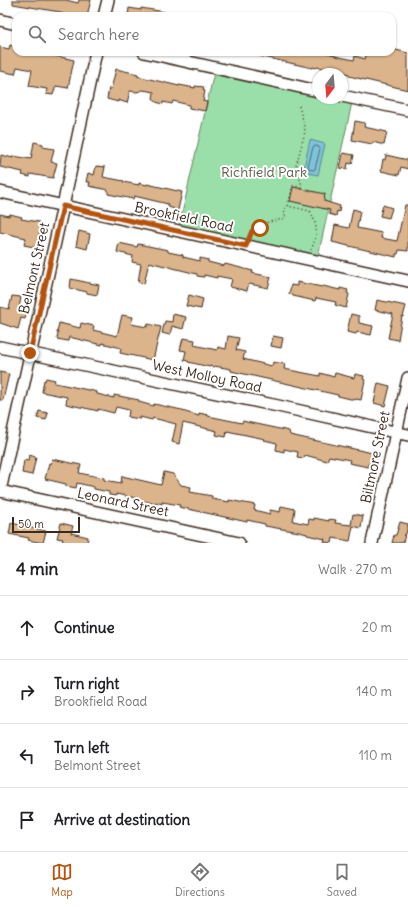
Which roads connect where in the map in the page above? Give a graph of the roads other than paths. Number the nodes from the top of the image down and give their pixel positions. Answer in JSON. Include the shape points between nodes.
{"nodes":[{"id":1,"x":108,"y":0,"type":"edge"},
{"id":2,"x":105,"y":12,"type":"edge"},
{"id":3,"x":0,"y":20,"type":"edge"},
{"id":4,"x":12,"y":23,"type":"edge"},
{"id":5,"x":95,"y":56,"type":"edge"},
{"id":6,"x":162,"y":56,"type":"edge"},
{"id":7,"x":312,"y":90,"type":"edge"},
{"id":8,"x":348,"y":97,"type":"edge"},
{"id":9,"x":408,"y":110,"type":"edge"},
{"id":10,"x":0,"y":192,"type":"edge"},
{"id":11,"x":63,"y":206,"type":"junction"},
{"id":12,"x":408,"y":281,"type":"edge"},
{"id":13,"x":0,"y":346,"type":"edge"},
{"id":14,"x":30,"y":353,"type":"junction"},
{"id":15,"x":408,"y":378,"type":"edge"},
{"id":16,"x":396,"y":432,"type":"junction"},
{"id":17,"x":408,"y":435,"type":"edge"},
{"id":18,"x":0,"y":491,"type":"edge"},
{"id":19,"x":239,"y":543,"type":"edge"},
{"id":20,"x":372,"y":543,"type":"edge"}],
"edges":[{"from":1,"to":2,"type":"street"},
{"from":3,"to":4,"type":"street"},
{"from":5,"to":11,"type":"street","name":"Belmont Street"},
{"from":6,"to":7,"type":"street"},
{"from":8,"to":9,"type":"street"},
{"from":10,"to":11,"type":"street","name":"Brookfield Road"},
{"from":11,"to":12,"type":"street","name":"Brookfield Road"},
{"from":11,"to":14,"type":"street","name":"Belmont Street"},
{"from":13,"to":14,"type":"street","name":"West Molloy Road"},
{"from":14,"to":16,"type":"street","name":"West Molloy Road"},
{"from":14,"to":18,"type":"street","name":"Belmont Street"},
{"from":15,"to":16,"type":"street","name":"Biltmore Street"},
{"from":16,"to":17,"type":"street","name":"West Molloy Road"},
{"from":16,"to":20,"type":"street","name":"Biltmore Street"},
{"from":18,"to":19,"type":"street","name":"Leonard Street"}]}
